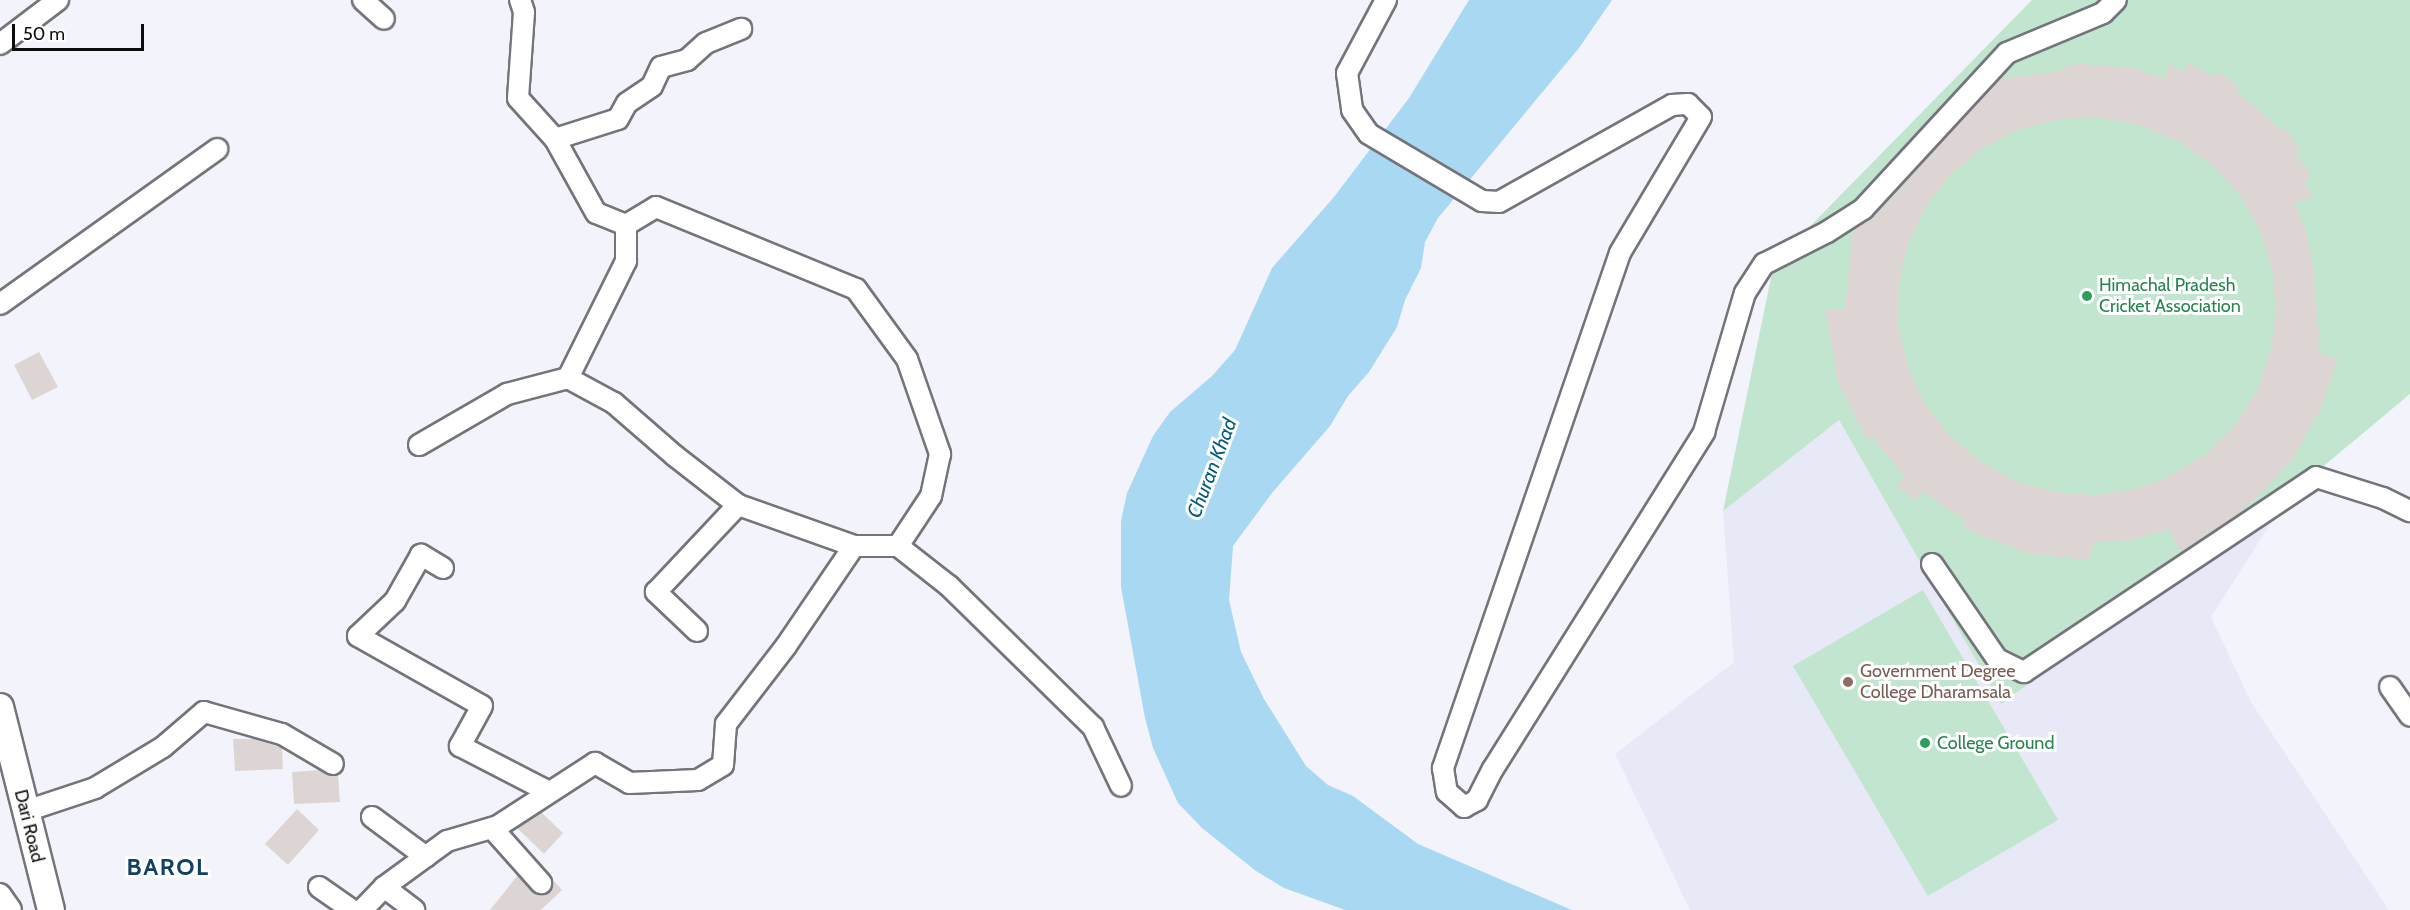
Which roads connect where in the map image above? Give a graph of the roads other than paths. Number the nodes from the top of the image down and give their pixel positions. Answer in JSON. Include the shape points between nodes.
{"nodes":[{"id":1,"x":58,"y":0,"type":"edge"},
{"id":2,"x":363,"y":0,"type":"edge"},
{"id":3,"x":520,"y":0,"type":"edge"},
{"id":4,"x":1386,"y":0,"type":"edge"},
{"id":5,"x":2116,"y":0,"type":"edge"},
{"id":6,"x":384,"y":19,"type":"dead end"},
{"id":7,"x":741,"y":29,"type":"dead end"},
{"id":8,"x":0,"y":44,"type":"edge"},
{"id":9,"x":555,"y":139,"type":"junction"},
{"id":10,"x":217,"y":149,"type":"dead end"},
{"id":11,"x":626,"y":225,"type":"junction"},
{"id":12,"x":0,"y":304,"type":"edge"},
{"id":13,"x":568,"y":378,"type":"junction"},
{"id":14,"x":419,"y":445,"type":"dead end"},
{"id":15,"x":738,"y":505,"type":"junction"},
{"id":16,"x":2410,"y":511,"type":"edge"},
{"id":17,"x":854,"y":546,"type":"junction"},
{"id":18,"x":898,"y":546,"type":"junction"},
{"id":19,"x":1932,"y":564,"type":"dead end"},
{"id":20,"x":443,"y":568,"type":"dead end"},
{"id":21,"x":697,"y":632,"type":"dead end"},
{"id":22,"x":2390,"y":687,"type":"dead end"},
{"id":23,"x":0,"y":707,"type":"edge"},
{"id":24,"x":2410,"y":716,"type":"edge"},
{"id":25,"x":333,"y":764,"type":"dead end"},
{"id":26,"x":1121,"y":786,"type":"dead end"},
{"id":27,"x":549,"y":792,"type":"junction"},
{"id":28,"x":26,"y":811,"type":"junction"},
{"id":29,"x":372,"y":817,"type":"dead end"},
{"id":30,"x":492,"y":828,"type":"junction"},
{"id":31,"x":426,"y":857,"type":"junction"},
{"id":32,"x":541,"y":883,"type":"dead end"},
{"id":33,"x":319,"y":887,"type":"dead end"},
{"id":34,"x":384,"y":887,"type":"junction"},
{"id":35,"x":0,"y":894,"type":"edge"},
{"id":36,"x":11,"y":910,"type":"edge"},
{"id":37,"x":51,"y":910,"type":"edge"},
{"id":38,"x":352,"y":910,"type":"edge"},
{"id":39,"x":362,"y":910,"type":"edge"},
{"id":40,"x":414,"y":910,"type":"edge"}],
"edges":[{"from":1,"to":8,"type":"street"},
{"from":2,"to":6,"type":"street"},
{"from":3,"to":9,"type":"street","via":[[524,12],[518,98]]},
{"from":4,"to":5,"type":"street","via":[[1347,73],[1352,110],[1369,134],[1482,201],[1499,202],[1672,105],[1688,104],[1701,117],[1620,253],[1443,768],[1447,792],[1464,807],[1477,800],[1704,432],[1745,293],[1764,264],[1863,209],[2007,53],[2103,13]]},
{"from":7,"to":9,"type":"street","via":[[706,43],[687,60],[661,67],[652,86],[627,103],[618,119]]},
{"from":9,"to":11,"type":"street","via":[[597,213]]},
{"from":10,"to":12,"type":"street"},
{"from":11,"to":13,"type":"street","via":[[626,261]]},
{"from":11,"to":18,"type":"street","via":[[656,207],[856,289],[907,359],[940,454],[931,496]]},
{"from":13,"to":14,"type":"street","via":[[507,394]]},
{"from":13,"to":15,"type":"street","via":[[614,403]]},
{"from":15,"to":17,"type":"street"},
{"from":15,"to":21,"type":"street","via":[[656,592]]},
{"from":16,"to":19,"type":"street","via":[[2383,498],[2316,477],[2024,672],[1997,659]]},
{"from":17,"to":18,"type":"street"},
{"from":17,"to":27,"type":"street","via":[[786,646],[726,724],[723,765],[698,780],[629,783],[595,763]]},
{"from":18,"to":26,"type":"street","via":[[949,586],[1093,727]]},
{"from":20,"to":27,"type":"street","via":[[421,555],[396,601],[358,636],[482,706],[460,746]]},
{"from":22,"to":24,"type":"street"},
{"from":23,"to":28,"type":"main road","name":"Dari Road"},
{"from":25,"to":28,"type":"street","via":[[282,734],[204,712],[163,747],[95,788]]},
{"from":27,"to":30,"type":"street"},
{"from":28,"to":37,"type":"main road","name":"Dari Road"},
{"from":29,"to":31,"type":"street"},
{"from":30,"to":31,"type":"street","via":[[447,841]]},
{"from":30,"to":32,"type":"street"},
{"from":31,"to":34,"type":"street"},
{"from":33,"to":38,"type":"street"},
{"from":34,"to":39,"type":"street"},
{"from":34,"to":40,"type":"street"},
{"from":35,"to":36,"type":"street"}]}
